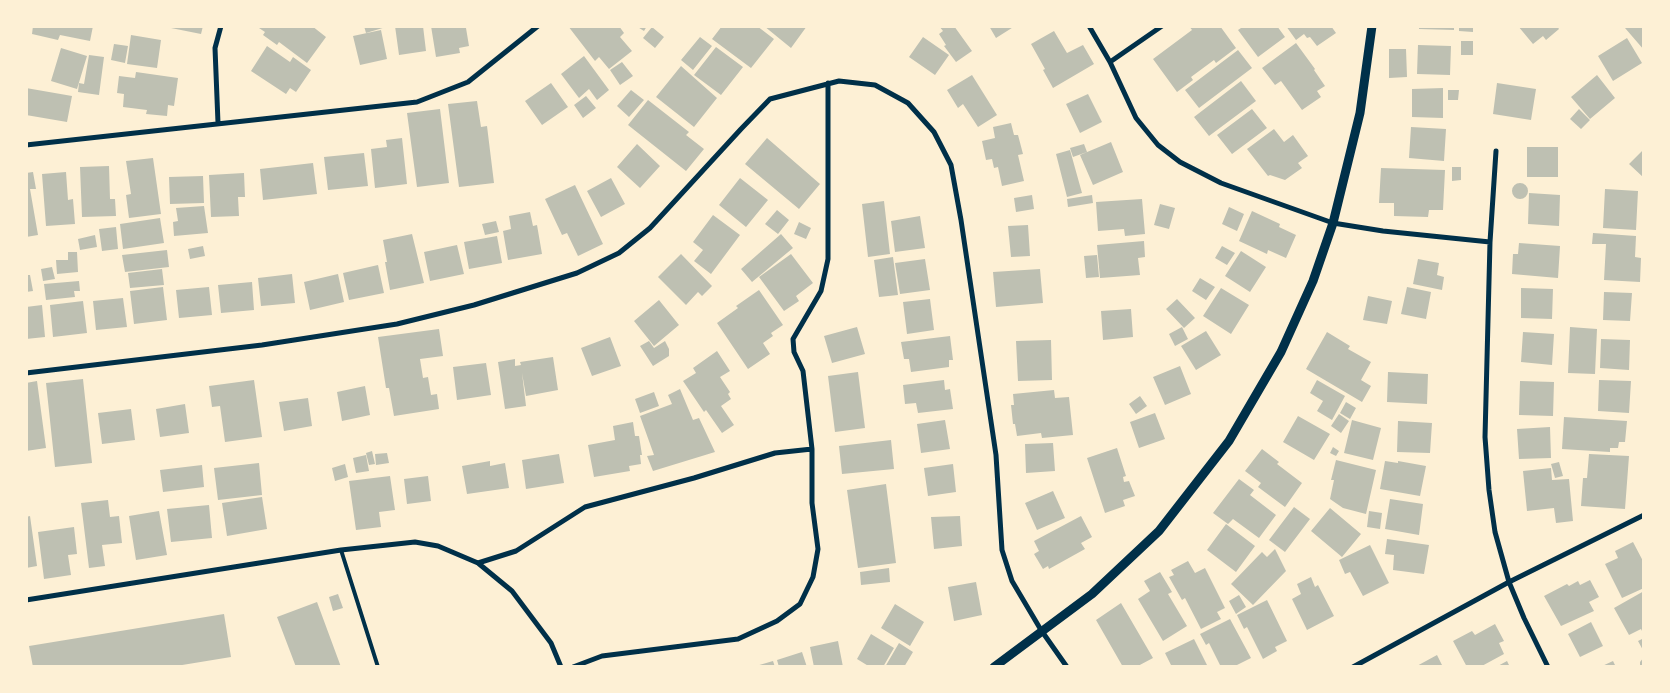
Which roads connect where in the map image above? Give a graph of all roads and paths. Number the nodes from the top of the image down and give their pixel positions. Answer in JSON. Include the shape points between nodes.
{"nodes":[{"id":1,"x":221,"y":26,"type":"edge"},
{"id":2,"x":538,"y":26,"type":"edge"},
{"id":3,"x":1089,"y":26,"type":"edge"},
{"id":4,"x":1162,"y":26,"type":"edge"},
{"id":5,"x":1372,"y":26,"type":"edge"},
{"id":6,"x":1110,"y":62,"type":"junction"},
{"id":7,"x":828,"y":83,"type":"junction"},
{"id":8,"x":218,"y":123,"type":"junction"},
{"id":9,"x":26,"y":145,"type":"edge"},
{"id":10,"x":1496,"y":151,"type":"dead end"},
{"id":11,"x":1333,"y":223,"type":"junction"},
{"id":12,"x":1490,"y":242,"type":"junction"},
{"id":13,"x":26,"y":373,"type":"edge"},
{"id":14,"x":812,"y":449,"type":"junction"},
{"id":15,"x":1644,"y":514,"type":"edge"},
{"id":16,"x":341,"y":550,"type":"junction"},
{"id":17,"x":478,"y":563,"type":"junction"},
{"id":18,"x":1509,"y":582,"type":"junction"},
{"id":19,"x":26,"y":600,"type":"edge"},
{"id":20,"x":1041,"y":630,"type":"junction"},
{"id":21,"x":378,"y":667,"type":"edge"},
{"id":22,"x":561,"y":667,"type":"edge"},
{"id":23,"x":573,"y":667,"type":"edge"},
{"id":24,"x":994,"y":667,"type":"edge"},
{"id":25,"x":1067,"y":667,"type":"edge"},
{"id":26,"x":1354,"y":667,"type":"edge"},
{"id":27,"x":1548,"y":667,"type":"edge"}],
"edges":[{"from":1,"to":8,"type":"street","via":[[215,48]]},
{"from":2,"to":8,"type":"street","via":[[468,82],[418,102]]},
{"from":3,"to":6,"type":"street"},
{"from":4,"to":6,"type":"street"},
{"from":5,"to":11,"type":"street","via":[[1360,113]]},
{"from":6,"to":11,"type":"street","via":[[1136,118],[1158,145],[1180,162],[1221,183]]},
{"from":7,"to":13,"type":"street","via":[[770,100],[650,228],[619,253],[577,273],[474,305],[397,324],[262,346]]},
{"from":7,"to":14,"type":"street","via":[[828,260],[821,291],[793,339],[794,352],[803,371]]},
{"from":7,"to":20,"type":"street","via":[[840,81],[875,86],[908,103],[934,132],[951,165],[996,455],[1002,550],[1012,581]]},
{"from":8,"to":9,"type":"street"},
{"from":10,"to":12,"type":"street"},
{"from":11,"to":12,"type":"street"},
{"from":11,"to":20,"type":"street","via":[[1313,281],[1282,352],[1229,441],[1159,531],[1092,594]]},
{"from":12,"to":18,"type":"street","via":[[1485,437],[1494,532]]},
{"from":14,"to":17,"type":"street","via":[[775,453],[585,507],[516,551]]},
{"from":14,"to":23,"type":"street","via":[[812,504],[818,549],[813,577],[800,604],[777,621],[738,640],[602,656]]},
{"from":15,"to":18,"type":"street"},
{"from":16,"to":17,"type":"street","via":[[415,542],[438,546]]},
{"from":16,"to":19,"type":"street"},
{"from":16,"to":21,"type":"lane"},
{"from":17,"to":22,"type":"street","via":[[512,591],[551,643]]},
{"from":18,"to":26,"type":"street"},
{"from":18,"to":27,"type":"street"},
{"from":20,"to":24,"type":"street"},
{"from":20,"to":25,"type":"street"}]}
